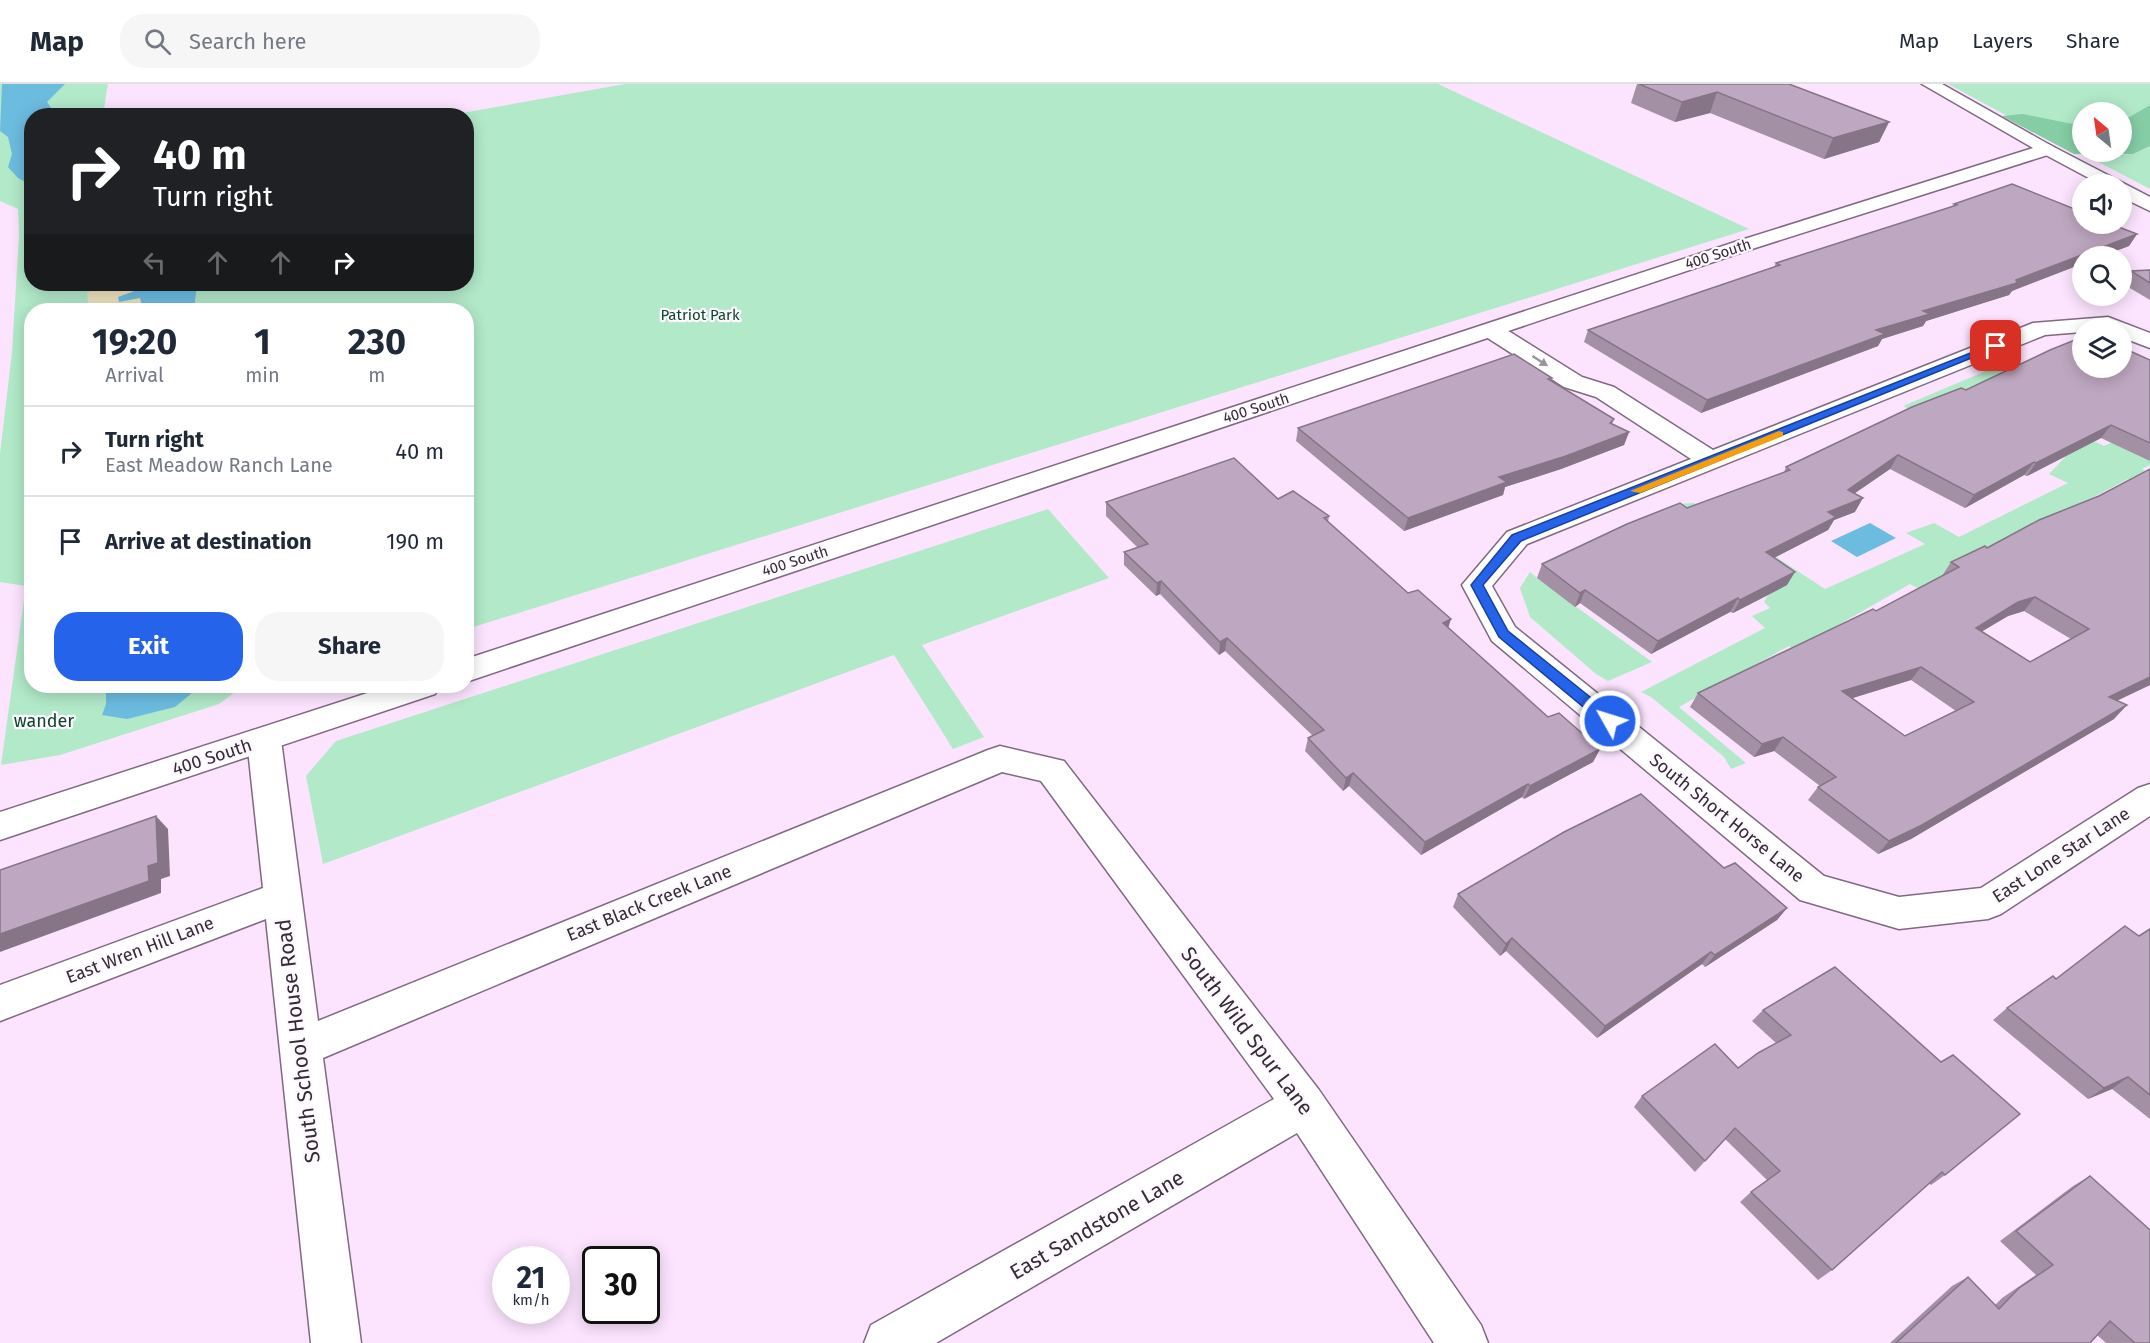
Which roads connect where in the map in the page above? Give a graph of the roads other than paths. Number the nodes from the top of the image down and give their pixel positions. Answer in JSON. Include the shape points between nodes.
{"nodes":[{"id":1,"x":1930,"y":84,"type":"edge"},
{"id":2,"x":2048,"y":149,"type":"junction"},
{"id":3,"x":2094,"y":174,"type":"edge"},
{"id":4,"x":2132,"y":195,"type":"edge"},
{"id":5,"x":2150,"y":205,"type":"edge"},
{"id":6,"x":1515,"y":322,"type":"junction"},
{"id":7,"x":2072,"y":328,"type":"edge"},
{"id":8,"x":1491,"y":330,"type":"junction"},
{"id":9,"x":2132,"y":334,"type":"edge"},
{"id":10,"x":2150,"y":341,"type":"edge"},
{"id":11,"x":1605,"y":392,"type":"junction"},
{"id":12,"x":1712,"y":461,"type":"junction"},
{"id":13,"x":474,"y":668,"type":"edge"},
{"id":14,"x":403,"y":693,"type":"edge"},
{"id":15,"x":264,"y":740,"type":"junction"},
{"id":16,"x":1000,"y":759,"type":"joint"},
{"id":17,"x":2150,"y":798,"type":"edge"},
{"id":18,"x":0,"y":826,"type":"edge"},
{"id":19,"x":281,"y":897,"type":"junction"},
{"id":20,"x":1899,"y":913,"type":"joint"},
{"id":21,"x":0,"y":1003,"type":"edge"},
{"id":22,"x":299,"y":1049,"type":"junction"},
{"id":23,"x":1304,"y":1105,"type":"junction"},
{"id":24,"x":336,"y":1343,"type":"edge"},
{"id":25,"x":889,"y":1343,"type":"edge"},
{"id":26,"x":1463,"y":1343,"type":"edge"}],
"edges":[{"from":1,"to":2,"type":"street"},
{"from":2,"to":3,"type":"street"},
{"from":2,"to":6,"type":"street","name":"400 South"},
{"from":4,"to":5,"type":"street"},
{"from":6,"to":8,"type":"street","name":"400 South"},
{"from":6,"to":11,"type":"street","via":[[1596,374]]},
{"from":7,"to":12,"type":"street","via":[[2041,328]]},
{"from":8,"to":11,"type":"street","one_way":true,"via":[[1573,382]]},
{"from":8,"to":13,"type":"street","name":"400 South"},
{"from":9,"to":10,"type":"street"},
{"from":11,"to":12,"type":"street"},
{"from":12,"to":20,"type":"street","name":"South Short Horse Lane","via":[[1517,538],[1477,585],[1503,634],[1813,889]]},
{"from":14,"to":15,"type":"street","name":"400 South"},
{"from":15,"to":18,"type":"street","name":"400 South"},
{"from":15,"to":19,"type":"street","name":"South School House Road"},
{"from":16,"to":22,"type":"street","name":"East Black Creek Lane"},
{"from":16,"to":23,"type":"street","name":"South Wild Spur Lane","via":[[1052,770]]},
{"from":17,"to":20,"type":"street","name":"East Lone Star Lane","via":[[1988,903]]},
{"from":19,"to":21,"type":"street","name":"East Wren Hill Lane"},
{"from":19,"to":22,"type":"street","name":"South School House Road"},
{"from":22,"to":24,"type":"street","name":"South School House Road"},
{"from":23,"to":25,"type":"street","name":"East Sandstone Lane"},
{"from":23,"to":26,"type":"street","name":"South Wild Spur Lane"}]}
